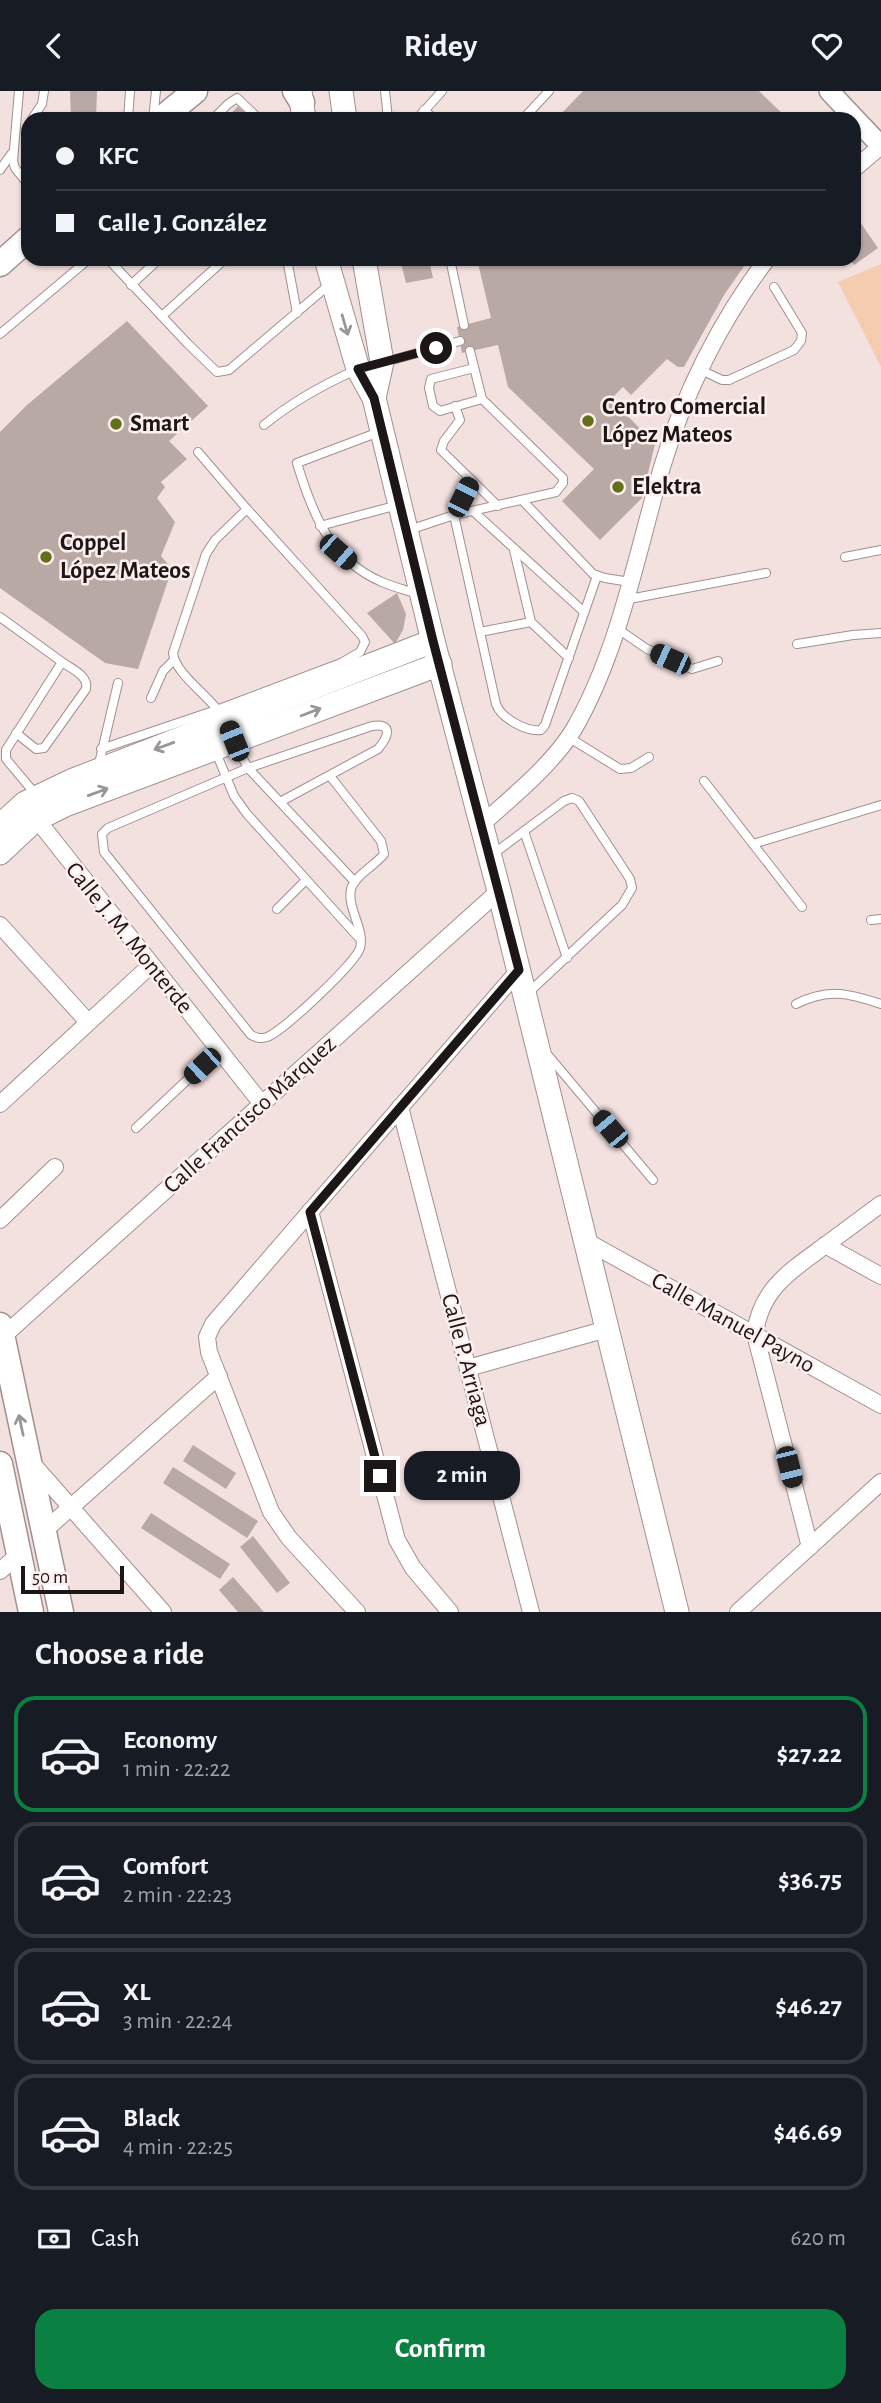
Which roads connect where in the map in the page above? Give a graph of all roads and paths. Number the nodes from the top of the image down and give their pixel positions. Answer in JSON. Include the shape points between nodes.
{"nodes":[{"id":1,"x":19,"y":91,"type":"edge"},
{"id":2,"x":44,"y":91,"type":"edge"},
{"id":3,"x":130,"y":91,"type":"edge"},
{"id":4,"x":341,"y":91,"type":"edge"},
{"id":5,"x":385,"y":91,"type":"edge"},
{"id":6,"x":442,"y":91,"type":"edge"},
{"id":7,"x":549,"y":91,"type":"edge"},
{"id":8,"x":829,"y":91,"type":"edge"},
{"id":9,"x":425,"y":110,"type":"edge"},
{"id":10,"x":36,"y":112,"type":"edge"},
{"id":11,"x":128,"y":112,"type":"edge"},
{"id":12,"x":220,"y":112,"type":"edge"},
{"id":13,"x":252,"y":112,"type":"edge"},
{"id":14,"x":344,"y":112,"type":"edge"},
{"id":15,"x":387,"y":112,"type":"edge"},
{"id":16,"x":530,"y":112,"type":"edge"},
{"id":17,"x":849,"y":112,"type":"edge"},
{"id":18,"x":861,"y":125,"type":"edge"},
{"id":19,"x":21,"y":126,"type":"edge"},
{"id":20,"x":16,"y":129,"type":"junction"},
{"id":21,"x":881,"y":146,"type":"edge"},
{"id":22,"x":12,"y":153,"type":"junction"},
{"id":23,"x":861,"y":163,"type":"edge"},
{"id":24,"x":0,"y":170,"type":"edge"},
{"id":25,"x":21,"y":175,"type":"edge"},
{"id":26,"x":21,"y":245,"type":"edge"},
{"id":27,"x":0,"y":264,"type":"edge"},
{"id":28,"x":81,"y":266,"type":"edge"},
{"id":29,"x":114,"y":266,"type":"edge"},
{"id":30,"x":151,"y":266,"type":"edge"},
{"id":31,"x":217,"y":266,"type":"edge"},
{"id":32,"x":288,"y":266,"type":"edge"},
{"id":33,"x":328,"y":266,"type":"edge"},
{"id":34,"x":365,"y":266,"type":"edge"},
{"id":35,"x":451,"y":266,"type":"edge"},
{"id":36,"x":762,"y":266,"type":"edge"},
{"id":37,"x":333,"y":282,"type":"junction"},
{"id":38,"x":131,"y":285,"type":"junction"},
{"id":39,"x":774,"y":287,"type":"dead end"},
{"id":40,"x":297,"y":313,"type":"junction"},
{"id":41,"x":162,"y":316,"type":"junction"},
{"id":42,"x":464,"y":325,"type":"dead end"},
{"id":43,"x":0,"y":334,"type":"edge"},
{"id":44,"x":460,"y":341,"type":"dead end"},
{"id":45,"x":470,"y":351,"type":"dead end"},
{"id":46,"x":382,"y":362,"type":"junction"},
{"id":47,"x":474,"y":368,"type":"junction"},
{"id":48,"x":358,"y":369,"type":"junction"},
{"id":49,"x":701,"y":370,"type":"junction"},
{"id":50,"x":374,"y":398,"type":"junction"},
{"id":51,"x":482,"y":399,"type":"junction"},
{"id":52,"x":455,"y":406,"type":"junction"},
{"id":53,"x":264,"y":425,"type":"dead end"},
{"id":54,"x":381,"y":431,"type":"junction"},
{"id":55,"x":198,"y":451,"type":"dead end"},
{"id":56,"x":471,"y":480,"type":"junction"},
{"id":57,"x":522,"y":500,"type":"junction"},
{"id":58,"x":399,"y":504,"type":"junction"},
{"id":59,"x":498,"y":506,"type":"junction"},
{"id":60,"x":247,"y":509,"type":"junction"},
{"id":61,"x":473,"y":511,"type":"junction"},
{"id":62,"x":454,"y":515,"type":"junction"},
{"id":63,"x":320,"y":526,"type":"junction"},
{"id":64,"x":406,"y":531,"type":"junction"},
{"id":65,"x":514,"y":550,"type":"junction"},
{"id":66,"x":881,"y":550,"type":"edge"},
{"id":67,"x":845,"y":557,"type":"dead end"},
{"id":68,"x":765,"y":573,"type":"dead end"},
{"id":69,"x":597,"y":576,"type":"junction"},
{"id":70,"x":630,"y":582,"type":"junction"},
{"id":71,"x":423,"y":595,"type":"junction"},
{"id":72,"x":624,"y":600,"type":"junction"},
{"id":73,"x":584,"y":612,"type":"junction"},
{"id":74,"x":0,"y":617,"type":"edge"},
{"id":75,"x":531,"y":622,"type":"junction"},
{"id":76,"x":618,"y":629,"type":"junction"},
{"id":77,"x":480,"y":632,"type":"junction"},
{"id":78,"x":881,"y":633,"type":"edge"},
{"id":79,"x":433,"y":641,"type":"junction"},
{"id":80,"x":797,"y":644,"type":"dead end"},
{"id":81,"x":569,"y":658,"type":"junction"},
{"id":82,"x":174,"y":660,"type":"junction"},
{"id":83,"x":718,"y":661,"type":"dead end"},
{"id":84,"x":62,"y":662,"type":"junction"},
{"id":85,"x":440,"y":664,"type":"junction"},
{"id":86,"x":118,"y":683,"type":"dead end"},
{"id":87,"x":151,"y":698,"type":"dead end"},
{"id":88,"x":217,"y":728,"type":"junction"},
{"id":89,"x":16,"y":733,"type":"junction"},
{"id":90,"x":568,"y":737,"type":"junction"},
{"id":91,"x":649,"y":757,"type":"dead end"},
{"id":92,"x":99,"y":760,"type":"junction"},
{"id":93,"x":248,"y":768,"type":"junction"},
{"id":94,"x":330,"y":776,"type":"junction"},
{"id":95,"x":226,"y":777,"type":"junction"},
{"id":96,"x":704,"y":781,"type":"dead end"},
{"id":97,"x":280,"y":802,"type":"junction"},
{"id":98,"x":881,"y":805,"type":"edge"},
{"id":99,"x":37,"y":808,"type":"junction"},
{"id":100,"x":482,"y":824,"type":"junction"},
{"id":101,"x":0,"y":826,"type":"edge"},
{"id":102,"x":524,"y":831,"type":"junction"},
{"id":103,"x":753,"y":844,"type":"junction"},
{"id":104,"x":0,"y":853,"type":"edge"},
{"id":105,"x":490,"y":856,"type":"junction"},
{"id":106,"x":306,"y":880,"type":"junction"},
{"id":107,"x":355,"y":882,"type":"junction"},
{"id":108,"x":499,"y":891,"type":"junction"},
{"id":109,"x":802,"y":907,"type":"dead end"},
{"id":110,"x":277,"y":909,"type":"dead end"},
{"id":111,"x":881,"y":919,"type":"edge"},
{"id":112,"x":871,"y":920,"type":"dead end"},
{"id":113,"x":0,"y":925,"type":"edge"},
{"id":114,"x":362,"y":940,"type":"junction"},
{"id":115,"x":567,"y":958,"type":"junction"},
{"id":116,"x":151,"y":965,"type":"junction"},
{"id":117,"x":519,"y":970,"type":"junction"},
{"id":118,"x":525,"y":996,"type":"junction"},
{"id":119,"x":796,"y":1004,"type":"dead end"},
{"id":120,"x":881,"y":1004,"type":"edge"},
{"id":121,"x":88,"y":1022,"type":"junction"},
{"id":122,"x":536,"y":1041,"type":"junction"},
{"id":123,"x":219,"y":1050,"type":"junction"},
{"id":124,"x":2,"y":1097,"type":"edge"},
{"id":125,"x":262,"y":1104,"type":"junction"},
{"id":126,"x":400,"y":1107,"type":"junction"},
{"id":127,"x":136,"y":1128,"type":"dead end"},
{"id":128,"x":55,"y":1167,"type":"dead end"},
{"id":129,"x":653,"y":1180,"type":"dead end"},
{"id":130,"x":881,"y":1203,"type":"edge"},
{"id":131,"x":310,"y":1212,"type":"junction"},
{"id":132,"x":0,"y":1220,"type":"edge"},
{"id":133,"x":586,"y":1241,"type":"junction"},
{"id":134,"x":825,"y":1245,"type":"junction"},
{"id":135,"x":881,"y":1276,"type":"edge"},
{"id":136,"x":607,"y":1329,"type":"junction"},
{"id":137,"x":1,"y":1334,"type":"edge"},
{"id":138,"x":755,"y":1335,"type":"junction"},
{"id":139,"x":468,"y":1368,"type":"junction"},
{"id":140,"x":219,"y":1376,"type":"junction"},
{"id":141,"x":881,"y":1405,"type":"edge"},
{"id":142,"x":29,"y":1459,"type":"junction"},
{"id":143,"x":0,"y":1464,"type":"edge"},
{"id":144,"x":881,"y":1482,"type":"edge"},
{"id":145,"x":72,"y":1506,"type":"junction"},
{"id":146,"x":44,"y":1531,"type":"junction"},
{"id":147,"x":810,"y":1547,"type":"junction"},
{"id":148,"x":19,"y":1554,"type":"junction"},
{"id":149,"x":0,"y":1571,"type":"edge"},
{"id":150,"x":31,"y":1612,"type":"edge"},
{"id":151,"x":61,"y":1612,"type":"edge"},
{"id":152,"x":163,"y":1612,"type":"edge"},
{"id":153,"x":357,"y":1612,"type":"edge"},
{"id":154,"x":450,"y":1612,"type":"edge"},
{"id":155,"x":531,"y":1612,"type":"edge"},
{"id":156,"x":677,"y":1612,"type":"edge"},
{"id":157,"x":738,"y":1612,"type":"edge"}],
"edges":[{"from":1,"to":20,"type":"lane"},
{"from":2,"to":10,"type":"lane"},
{"from":3,"to":11,"type":"lane"},
{"from":4,"to":14,"type":"main road"},
{"from":5,"to":15,"type":"lane"},
{"from":6,"to":9,"type":"lane"},
{"from":7,"to":16,"type":"lane"},
{"from":8,"to":17,"type":"street"},
{"from":12,"to":13,"type":"lane","via":[[237,98]]},
{"from":18,"to":21,"type":"street"},
{"from":19,"to":20,"type":"lane"},
{"from":20,"to":22,"type":"lane"},
{"from":21,"to":23,"type":"street"},
{"from":22,"to":24,"type":"lane"},
{"from":22,"to":25,"type":"lane"},
{"from":26,"to":27,"type":"main road"},
{"from":28,"to":43,"type":"lane"},
{"from":29,"to":38,"type":"lane"},
{"from":30,"to":38,"type":"lane"},
{"from":31,"to":41,"type":"lane"},
{"from":32,"to":40,"type":"lane"},
{"from":33,"to":37,"type":"main road"},
{"from":34,"to":46,"type":"main road"},
{"from":35,"to":42,"type":"lane"},
{"from":36,"to":49,"type":"street"},
{"from":37,"to":40,"type":"lane"},
{"from":37,"to":48,"type":"main road","one_way":true},
{"from":38,"to":41,"type":"lane"},
{"from":39,"to":49,"type":"lane","via":[[802,333],[794,350],[729,380]]},
{"from":40,"to":41,"type":"lane","via":[[223,372],[212,368]]},
{"from":44,"to":46,"type":"lane"},
{"from":45,"to":47,"type":"lane"},
{"from":46,"to":48,"type":"lane"},
{"from":46,"to":50,"type":"main road"},
{"from":47,"to":51,"type":"lane"},
{"from":47,"to":52,"type":"lane","via":[[429,381],[436,409]]},
{"from":48,"to":50,"type":"main road"},
{"from":48,"to":53,"type":"lane","via":[[317,388]]},
{"from":49,"to":70,"type":"street","via":[[663,465]]},
{"from":50,"to":54,"type":"main road"},
{"from":51,"to":52,"type":"lane"},
{"from":51,"to":57,"type":"lane","via":[[563,478],[556,492]]},
{"from":52,"to":56,"type":"lane","via":[[460,420],[442,450]]},
{"from":54,"to":58,"type":"main road"},
{"from":54,"to":63,"type":"lane","via":[[297,463]]},
{"from":55,"to":60,"type":"lane"},
{"from":56,"to":59,"type":"lane"},
{"from":56,"to":62,"type":"lane"},
{"from":57,"to":59,"type":"lane"},
{"from":57,"to":69,"type":"lane"},
{"from":58,"to":63,"type":"lane"},
{"from":58,"to":64,"type":"main road"},
{"from":59,"to":61,"type":"lane"},
{"from":60,"to":82,"type":"lane","via":[[206,554]]},
{"from":60,"to":88,"type":"lane","via":[[365,642],[360,652]]},
{"from":61,"to":62,"type":"lane"},
{"from":61,"to":65,"type":"lane"},
{"from":62,"to":64,"type":"lane"},
{"from":62,"to":77,"type":"lane"},
{"from":63,"to":71,"type":"lane","via":[[355,567],[381,582]]},
{"from":64,"to":71,"type":"main road"},
{"from":65,"to":73,"type":"lane"},
{"from":65,"to":75,"type":"lane"},
{"from":66,"to":67,"type":"lane"},
{"from":68,"to":72,"type":"lane"},
{"from":69,"to":70,"type":"lane"},
{"from":69,"to":73,"type":"lane"},
{"from":70,"to":72,"type":"street"},
{"from":71,"to":79,"type":"main road"},
{"from":72,"to":76,"type":"street"},
{"from":73,"to":81,"type":"lane"},
{"from":74,"to":84,"type":"lane"},
{"from":75,"to":77,"type":"lane"},
{"from":75,"to":81,"type":"lane"},
{"from":76,"to":83,"type":"lane","via":[[647,649],[692,669]]},
{"from":76,"to":90,"type":"street"},
{"from":77,"to":81,"type":"lane","via":[[498,711],[532,730],[545,725]]},
{"from":78,"to":80,"type":"lane"},
{"from":79,"to":85,"type":"main road"},
{"from":79,"to":88,"type":"main road"},
{"from":82,"to":87,"type":"lane","via":[[163,671]]},
{"from":82,"to":88,"type":"lane"},
{"from":84,"to":89,"type":"lane"},
{"from":84,"to":89,"type":"lane","via":[[85,678],[86,689],[44,748],[36,749]]},
{"from":88,"to":85,"type":"main road","one_way":true},
{"from":85,"to":100,"type":"main road"},
{"from":86,"to":92,"type":"lane"},
{"from":88,"to":92,"type":"main road"},
{"from":88,"to":93,"type":"lane"},
{"from":88,"to":95,"type":"lane"},
{"from":99,"to":88,"type":"main road","one_way":true},
{"from":89,"to":99,"type":"lane","via":[[6,759]]},
{"from":90,"to":91,"type":"lane","via":[[620,769]]},
{"from":90,"to":100,"type":"street"},
{"from":92,"to":99,"type":"main road"},
{"from":93,"to":94,"type":"lane","via":[[372,726],[385,727],[387,739],[378,749]]},
{"from":93,"to":95,"type":"lane"},
{"from":93,"to":97,"type":"lane"},
{"from":94,"to":97,"type":"lane"},
{"from":94,"to":107,"type":"lane","via":[[384,848],[380,860]]},
{"from":95,"to":106,"type":"lane","via":[[247,814]]},
{"from":95,"to":114,"type":"lane","via":[[108,828],[101,842],[104,852],[251,1035],[265,1038],[289,1020],[349,966]]},
{"from":96,"to":103,"type":"lane"},
{"from":97,"to":107,"type":"lane"},
{"from":98,"to":103,"type":"lane"},
{"from":99,"to":101,"type":"main road"},
{"from":99,"to":104,"type":"main road"},
{"from":99,"to":116,"type":"street","name":"Calle J. M. Monterde"},
{"from":100,"to":105,"type":"main road"},
{"from":102,"to":105,"type":"lane"},
{"from":102,"to":115,"type":"lane"},
{"from":102,"to":115,"type":"lane","via":[[564,801],[579,801],[630,879],[629,896]]},
{"from":103,"to":109,"type":"lane"},
{"from":105,"to":108,"type":"main road"},
{"from":106,"to":110,"type":"lane"},
{"from":106,"to":114,"type":"lane"},
{"from":107,"to":114,"type":"lane","via":[[351,897]]},
{"from":108,"to":117,"type":"main road"},
{"from":108,"to":125,"type":"street","name":"Calle Francisco Márquez"},
{"from":111,"to":112,"type":"lane"},
{"from":113,"to":121,"type":"street"},
{"from":115,"to":118,"type":"lane"},
{"from":116,"to":121,"type":"street"},
{"from":116,"to":123,"type":"street","name":"Calle J. M. Monterde"},
{"from":117,"to":118,"type":"main road"},
{"from":117,"to":126,"type":"street"},
{"from":118,"to":122,"type":"main road"},
{"from":119,"to":120,"type":"lane","via":[[812,996],[840,993]]},
{"from":121,"to":124,"type":"street"},
{"from":122,"to":129,"type":"lane"},
{"from":122,"to":133,"type":"main road"},
{"from":123,"to":125,"type":"street","name":"Calle J. M. Monterde"},
{"from":123,"to":127,"type":"lane"},
{"from":125,"to":137,"type":"street","name":"Calle Francisco Márquez"},
{"from":126,"to":131,"type":"street"},
{"from":126,"to":139,"type":"street","name":"Calle P. Arriaga"},
{"from":128,"to":132,"type":"street"},
{"from":130,"to":134,"type":"street"},
{"from":131,"to":140,"type":"street","via":[[213,1324],[207,1347]]},
{"from":131,"to":154,"type":"street","via":[[397,1541]]},
{"from":133,"to":136,"type":"main road"},
{"from":133,"to":138,"type":"street","name":"Calle Manuel Payno"},
{"from":134,"to":135,"type":"street"},
{"from":134,"to":138,"type":"street","via":[[786,1274],[768,1296],[759,1311]]},
{"from":136,"to":139,"type":"street"},
{"from":136,"to":156,"type":"main road"},
{"from":142,"to":137,"type":"main road","one_way":true},
{"from":138,"to":141,"type":"street","name":"Calle Manuel Payno"},
{"from":138,"to":147,"type":"street"},
{"from":139,"to":155,"type":"street","name":"Calle P. Arriaga"},
{"from":140,"to":145,"type":"street"},
{"from":140,"to":153,"type":"street","via":[[271,1512]]},
{"from":142,"to":145,"type":"street"},
{"from":142,"to":146,"type":"main road"},
{"from":143,"to":148,"type":"main road"},
{"from":144,"to":147,"type":"street"},
{"from":145,"to":146,"type":"street"},
{"from":145,"to":152,"type":"street"},
{"from":146,"to":151,"type":"main road"},
{"from":147,"to":157,"type":"street"},
{"from":148,"to":149,"type":"street"},
{"from":148,"to":150,"type":"main road"}]}
